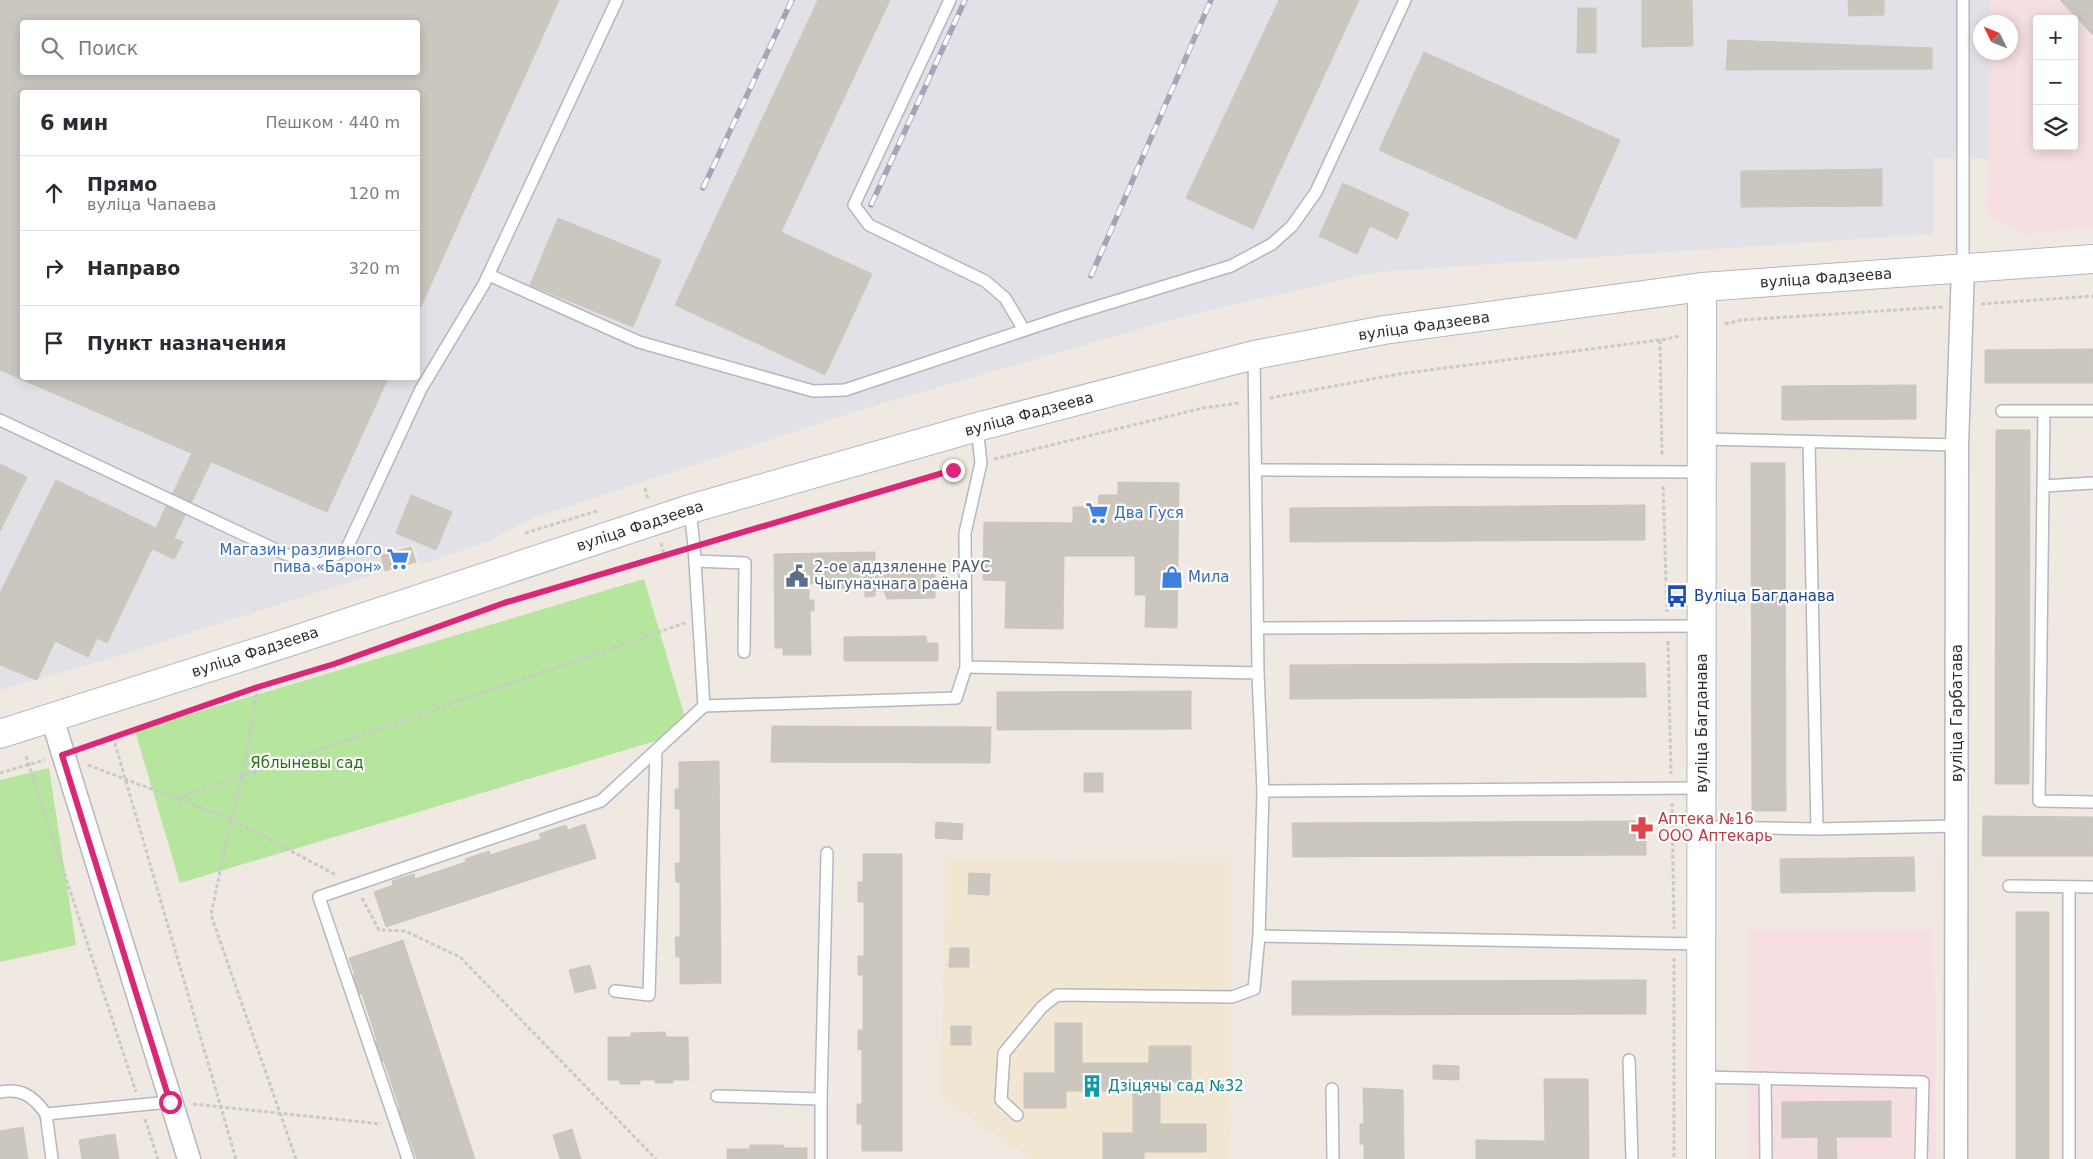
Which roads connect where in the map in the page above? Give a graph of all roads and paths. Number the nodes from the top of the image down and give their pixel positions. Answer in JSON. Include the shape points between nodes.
{"nodes":[{"id":1,"x":617,"y":0,"type":"edge"},
{"id":2,"x":950,"y":0,"type":"edge"},
{"id":3,"x":1405,"y":0,"type":"edge"},
{"id":4,"x":1963,"y":0,"type":"edge"},
{"id":5,"x":2093,"y":259,"type":"edge"},
{"id":6,"x":1963,"y":268,"type":"junction"},
{"id":7,"x":489,"y":275,"type":"junction"},
{"id":8,"x":1702,"y":288,"type":"junction"},
{"id":9,"x":2093,"y":296,"type":"edge"},
{"id":10,"x":1961,"y":306,"type":"junction"},
{"id":11,"x":1719,"y":325,"type":"dead end"},
{"id":12,"x":1024,"y":330,"type":"junction"},
{"id":13,"x":1687,"y":334,"type":"dead end"},
{"id":14,"x":1660,"y":340,"type":"junction"},
{"id":15,"x":1254,"y":355,"type":"junction"},
{"id":16,"x":1256,"y":401,"type":"junction"},
{"id":17,"x":2002,"y":411,"type":"dead end"},
{"id":18,"x":2044,"y":411,"type":"junction"},
{"id":19,"x":2093,"y":411,"type":"edge"},
{"id":20,"x":0,"y":420,"type":"edge"},
{"id":21,"x":977,"y":427,"type":"junction"},
{"id":22,"x":1702,"y":439,"type":"junction"},
{"id":23,"x":1809,"y":442,"type":"junction"},
{"id":24,"x":1957,"y":445,"type":"junction"},
{"id":25,"x":981,"y":463,"type":"junction"},
{"id":26,"x":1256,"y":470,"type":"junction"},
{"id":27,"x":1662,"y":472,"type":"junction"},
{"id":28,"x":1702,"y":472,"type":"junction"},
{"id":29,"x":2093,"y":483,"type":"edge"},
{"id":30,"x":2043,"y":486,"type":"junction"},
{"id":31,"x":645,"y":488,"type":"dead end"},
{"id":32,"x":648,"y":499,"type":"dead end"},
{"id":33,"x":690,"y":510,"type":"junction"},
{"id":34,"x":597,"y":511,"type":"dead end"},
{"id":35,"x":525,"y":532,"type":"dead end"},
{"id":36,"x":661,"y":542,"type":"dead end"},
{"id":37,"x":694,"y":546,"type":"junction"},
{"id":38,"x":664,"y":555,"type":"junction"},
{"id":39,"x":695,"y":561,"type":"junction"},
{"id":40,"x":699,"y":618,"type":"junction"},
{"id":41,"x":1668,"y":626,"type":"junction"},
{"id":42,"x":1702,"y":626,"type":"junction"},
{"id":43,"x":1258,"y":628,"type":"junction"},
{"id":44,"x":744,"y":652,"type":"dead end"},
{"id":45,"x":966,"y":667,"type":"junction"},
{"id":46,"x":1258,"y":673,"type":"junction"},
{"id":47,"x":258,"y":687,"type":"junction"},
{"id":48,"x":704,"y":706,"type":"junction"},
{"id":49,"x":52,"y":718,"type":"junction"},
{"id":50,"x":0,"y":734,"type":"edge"},
{"id":51,"x":112,"y":737,"type":"junction"},
{"id":52,"x":656,"y":751,"type":"junction"},
{"id":53,"x":62,"y":755,"type":"junction"},
{"id":54,"x":26,"y":756,"type":"dead end"},
{"id":55,"x":29,"y":765,"type":"junction"},
{"id":56,"x":0,"y":773,"type":"edge"},
{"id":57,"x":243,"y":775,"type":"junction"},
{"id":58,"x":124,"y":778,"type":"junction"},
{"id":59,"x":1702,"y":788,"type":"junction"},
{"id":60,"x":1672,"y":789,"type":"junction"},
{"id":61,"x":1263,"y":791,"type":"junction"},
{"id":62,"x":177,"y":798,"type":"junction"},
{"id":63,"x":2093,"y":802,"type":"edge"},
{"id":64,"x":231,"y":819,"type":"junction"},
{"id":65,"x":1957,"y":826,"type":"junction"},
{"id":66,"x":1702,"y":827,"type":"junction"},
{"id":67,"x":1817,"y":829,"type":"junction"},
{"id":68,"x":827,"y":854,"type":"dead end"},
{"id":69,"x":355,"y":885,"type":"junction"},
{"id":70,"x":2010,"y":886,"type":"dead end"},
{"id":71,"x":2069,"y":887,"type":"junction"},
{"id":72,"x":2093,"y":887,"type":"edge"},
{"id":73,"x":1259,"y":936,"type":"junction"},
{"id":74,"x":1674,"y":944,"type":"junction"},
{"id":75,"x":1701,"y":944,"type":"junction"},
{"id":76,"x":615,"y":991,"type":"dead end"},
{"id":77,"x":1629,"y":1060,"type":"dead end"},
{"id":78,"x":1701,"y":1077,"type":"junction"},
{"id":79,"x":1765,"y":1078,"type":"junction"},
{"id":80,"x":1332,"y":1089,"type":"dead end"},
{"id":81,"x":0,"y":1092,"type":"edge"},
{"id":82,"x":717,"y":1096,"type":"dead end"},
{"id":83,"x":821,"y":1099,"type":"junction"},
{"id":84,"x":170,"y":1102,"type":"junction"},
{"id":85,"x":140,"y":1104,"type":"junction"},
{"id":86,"x":220,"y":1105,"type":"junction"},
{"id":87,"x":46,"y":1114,"type":"junction"},
{"id":88,"x":1017,"y":1115,"type":"dead end"},
{"id":89,"x":397,"y":1126,"type":"junction"},
{"id":90,"x":52,"y":1159,"type":"edge"},
{"id":91,"x":158,"y":1159,"type":"edge"},
{"id":92,"x":189,"y":1159,"type":"edge"},
{"id":93,"x":236,"y":1159,"type":"edge"},
{"id":94,"x":296,"y":1159,"type":"edge"},
{"id":95,"x":408,"y":1159,"type":"edge"},
{"id":96,"x":656,"y":1159,"type":"edge"},
{"id":97,"x":822,"y":1159,"type":"edge"},
{"id":98,"x":1333,"y":1159,"type":"edge"},
{"id":99,"x":1632,"y":1159,"type":"edge"},
{"id":100,"x":1674,"y":1159,"type":"edge"},
{"id":101,"x":1701,"y":1159,"type":"edge"},
{"id":102,"x":1766,"y":1159,"type":"edge"},
{"id":103,"x":1921,"y":1159,"type":"edge"},
{"id":104,"x":1956,"y":1159,"type":"edge"},
{"id":105,"x":2069,"y":1159,"type":"edge"}],
"edges":[{"from":1,"to":7,"type":"lane"},
{"from":2,"to":12,"type":"lane","via":[[854,205],[869,225],[985,281],[1005,298]]},
{"from":3,"to":12,"type":"lane","via":[[1316,192],[1292,226],[1272,244],[1231,266]]},
{"from":4,"to":6,"type":"lane"},
{"from":5,"to":6,"type":"street","name":"вуліца Фадзеева"},
{"from":6,"to":8,"type":"street","name":"вуліца Фадзеева"},
{"from":6,"to":10,"type":"street","name":"вуліца Гарбатава"},
{"from":7,"to":12,"type":"lane","via":[[639,342],[813,392],[845,390]]},
{"from":7,"to":20,"type":"lane","via":[[421,389],[347,548],[321,564],[285,554]]},
{"from":8,"to":15,"type":"street","name":"вуліца Фадзеева","via":[[1384,330]]},
{"from":8,"to":22,"type":"street","name":"вуліца Багданава"},
{"from":9,"to":10,"type":"path"},
{"from":10,"to":11,"type":"path","via":[[1741,320]]},
{"from":10,"to":24,"type":"street","name":"вуліца Гарбатава"},
{"from":13,"to":14,"type":"path"},
{"from":14,"to":16,"type":"path","via":[[1399,374]]},
{"from":14,"to":27,"type":"path"},
{"from":15,"to":16,"type":"lane"},
{"from":15,"to":21,"type":"street","name":"вуліца Фадзеева"},
{"from":16,"to":25,"type":"path","via":[[1203,408]]},
{"from":16,"to":26,"type":"lane"},
{"from":17,"to":18,"type":"lane"},
{"from":18,"to":19,"type":"lane"},
{"from":18,"to":30,"type":"lane"},
{"from":21,"to":25,"type":"lane"},
{"from":21,"to":33,"type":"street","name":"вуліца Фадзеева"},
{"from":22,"to":23,"type":"lane"},
{"from":22,"to":28,"type":"street","name":"вуліца Багданава"},
{"from":23,"to":24,"type":"lane"},
{"from":23,"to":67,"type":"lane"},
{"from":24,"to":65,"type":"street","name":"вуліца Гарбатава"},
{"from":25,"to":37,"type":"path"},
{"from":25,"to":45,"type":"lane","via":[[965,533]]},
{"from":26,"to":27,"type":"lane"},
{"from":26,"to":43,"type":"lane"},
{"from":27,"to":28,"type":"lane"},
{"from":27,"to":41,"type":"path"},
{"from":28,"to":42,"type":"street","name":"вуліца Багданава"},
{"from":29,"to":30,"type":"lane"},
{"from":30,"to":63,"type":"lane","via":[[2039,801]]},
{"from":31,"to":32,"type":"path"},
{"from":33,"to":37,"type":"lane"},
{"from":33,"to":49,"type":"street","name":"вуліца Фадзеева"},
{"from":34,"to":35,"type":"path"},
{"from":36,"to":38,"type":"path"},
{"from":37,"to":38,"type":"path"},
{"from":37,"to":39,"type":"lane"},
{"from":38,"to":47,"type":"path","via":[[504,603],[334,664]]},
{"from":39,"to":40,"type":"lane"},
{"from":39,"to":44,"type":"lane","via":[[745,563]]},
{"from":40,"to":48,"type":"lane"},
{"from":40,"to":57,"type":"path"},
{"from":41,"to":42,"type":"lane"},
{"from":41,"to":43,"type":"lane"},
{"from":41,"to":60,"type":"path"},
{"from":42,"to":59,"type":"street","name":"вуліца Багданава"},
{"from":43,"to":46,"type":"lane"},
{"from":45,"to":46,"type":"lane"},
{"from":45,"to":48,"type":"lane","via":[[956,698]]},
{"from":46,"to":61,"type":"lane"},
{"from":47,"to":51,"type":"path"},
{"from":47,"to":57,"type":"path"},
{"from":48,"to":52,"type":"lane"},
{"from":49,"to":50,"type":"street","name":"вуліца Фадзеева"},
{"from":49,"to":53,"type":"street"},
{"from":51,"to":53,"type":"path"},
{"from":51,"to":58,"type":"path"},
{"from":52,"to":69,"type":"lane","via":[[601,801]]},
{"from":52,"to":76,"type":"lane","via":[[649,995]]},
{"from":53,"to":55,"type":"path"},
{"from":53,"to":58,"type":"path"},
{"from":53,"to":84,"type":"street"},
{"from":54,"to":55,"type":"path"},
{"from":55,"to":56,"type":"path"},
{"from":55,"to":85,"type":"path"},
{"from":57,"to":62,"type":"path"},
{"from":57,"to":64,"type":"path"},
{"from":58,"to":62,"type":"path"},
{"from":58,"to":86,"type":"path"},
{"from":59,"to":60,"type":"lane"},
{"from":59,"to":66,"type":"street","name":"вуліца Багданава"},
{"from":60,"to":61,"type":"lane"},
{"from":60,"to":74,"type":"path"},
{"from":61,"to":73,"type":"lane"},
{"from":62,"to":64,"type":"path"},
{"from":64,"to":69,"type":"path"},
{"from":64,"to":94,"type":"path","via":[[211,915]]},
{"from":65,"to":67,"type":"lane"},
{"from":65,"to":104,"type":"street","name":"вуліца Гарбатава"},
{"from":66,"to":67,"type":"lane"},
{"from":66,"to":75,"type":"street","name":"вуліца Багданава"},
{"from":68,"to":83,"type":"lane"},
{"from":69,"to":89,"type":"lane","via":[[319,897]]},
{"from":69,"to":96,"type":"path","via":[[379,930],[405,931],[460,957]]},
{"from":70,"to":71,"type":"lane"},
{"from":71,"to":72,"type":"lane"},
{"from":71,"to":105,"type":"lane"},
{"from":73,"to":74,"type":"lane"},
{"from":73,"to":88,"type":"lane","via":[[1254,989],[1232,998],[1057,995],[1042,1007],[1004,1053],[1001,1100]]},
{"from":74,"to":75,"type":"lane"},
{"from":74,"to":100,"type":"path"},
{"from":75,"to":78,"type":"street","name":"вуліца Багданава"},
{"from":77,"to":99,"type":"lane"},
{"from":78,"to":79,"type":"lane"},
{"from":78,"to":101,"type":"street","name":"вуліца Багданава"},
{"from":79,"to":102,"type":"lane"},
{"from":79,"to":103,"type":"lane","via":[[1923,1082]]},
{"from":80,"to":98,"type":"lane"},
{"from":81,"to":87,"type":"lane","via":[[17,1090],[24,1093],[39,1103]]},
{"from":82,"to":83,"type":"lane"},
{"from":83,"to":97,"type":"lane"},
{"from":84,"to":85,"type":"lane"},
{"from":84,"to":86,"type":"path"},
{"from":84,"to":92,"type":"street"},
{"from":85,"to":87,"type":"lane"},
{"from":85,"to":91,"type":"path"},
{"from":86,"to":89,"type":"path"},
{"from":86,"to":93,"type":"path"},
{"from":87,"to":90,"type":"lane"},
{"from":89,"to":95,"type":"lane"}]}
